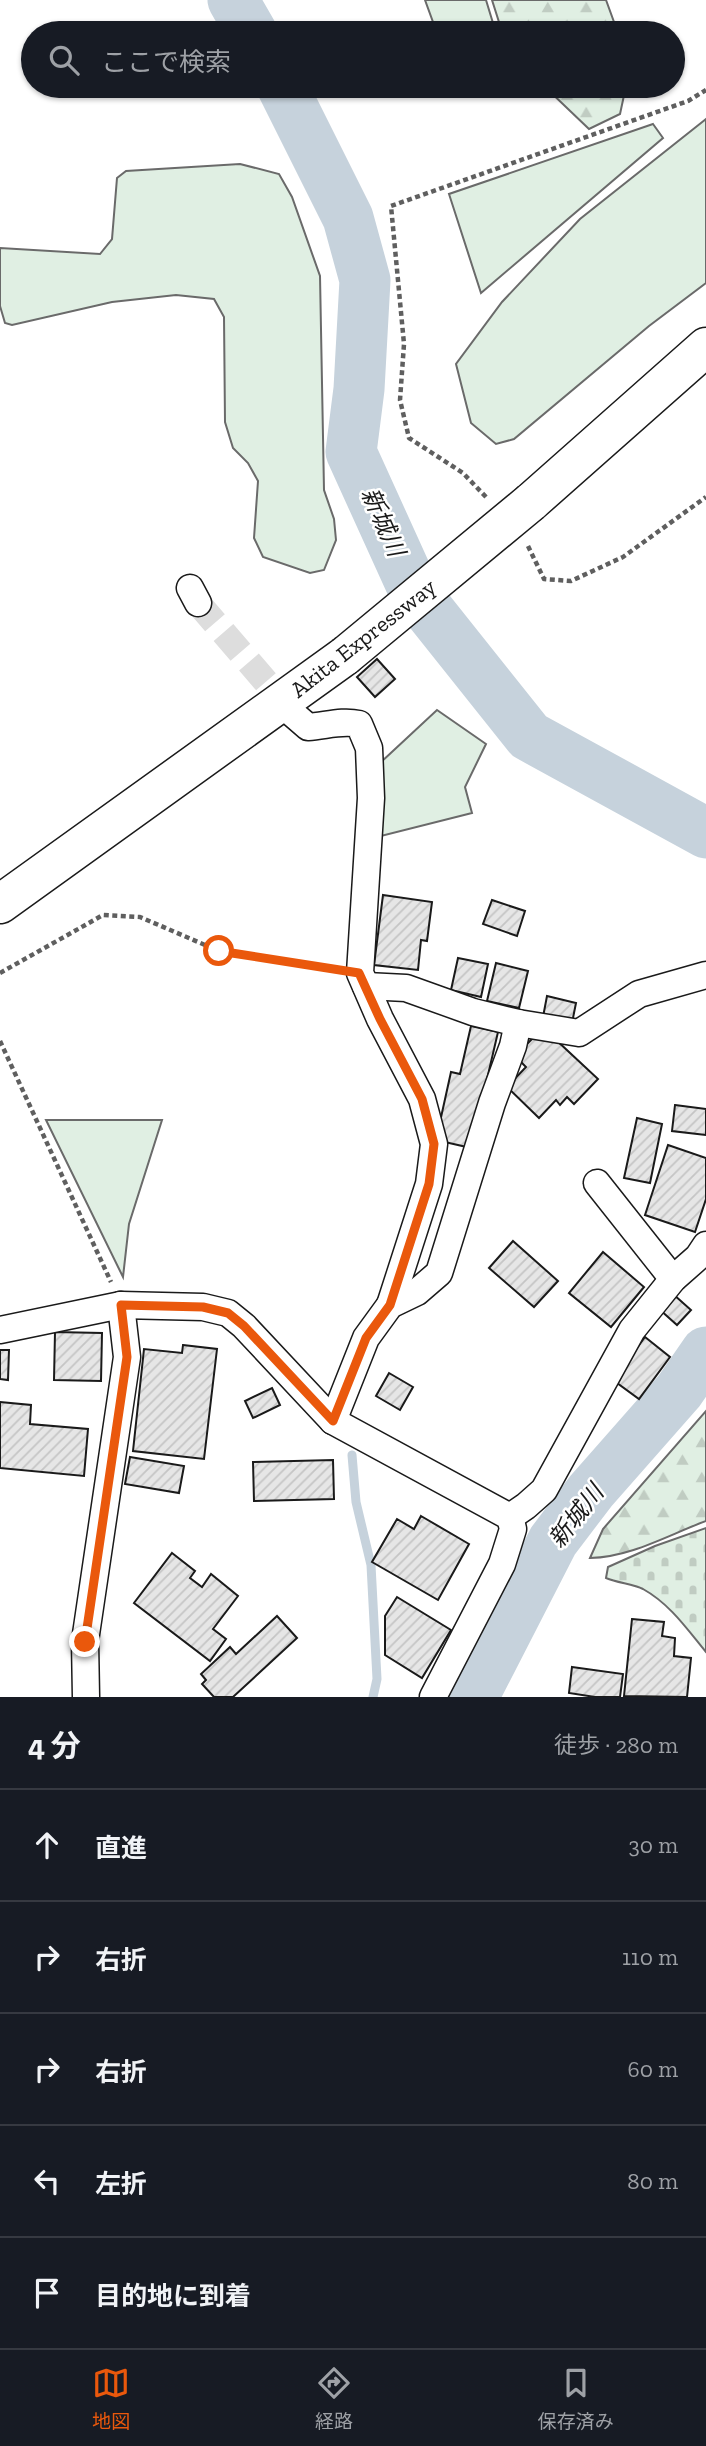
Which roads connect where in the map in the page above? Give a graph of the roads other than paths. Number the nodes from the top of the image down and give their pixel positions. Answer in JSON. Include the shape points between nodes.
{"nodes":[{"id":1,"x":706,"y":347,"type":"edge"},
{"id":2,"x":293,"y":714,"type":"tunnel mouth"},
{"id":3,"x":0,"y":904,"type":"edge"},
{"id":4,"x":706,"y":975,"type":"edge"},
{"id":5,"x":363,"y":979,"type":"junction"},
{"id":6,"x":518,"y":1023,"type":"junction"},
{"id":7,"x":597,"y":1183,"type":"dead end"},
{"id":8,"x":706,"y":1244,"type":"edge"},
{"id":9,"x":673,"y":1279,"type":"junction"},
{"id":10,"x":121,"y":1305,"type":"junction"},
{"id":11,"x":390,"y":1305,"type":"junction"},
{"id":12,"x":0,"y":1330,"type":"edge"},
{"id":13,"x":333,"y":1421,"type":"junction"},
{"id":14,"x":510,"y":1517,"type":"junction"},
{"id":15,"x":86,"y":1697,"type":"edge"},
{"id":16,"x":433,"y":1697,"type":"edge"}],
"edges":[{"from":1,"to":3,"type":"highway","name":"Akita Expressway","bridge":true,"via":[[526,518],[345,656]]},
{"from":2,"to":5,"type":"street","via":[[308,727],[347,721],[359,724],[369,748]]},
{"from":4,"to":6,"type":"street","via":[[639,994],[579,1033]]},
{"from":5,"to":6,"type":"street"},
{"from":5,"to":11,"type":"street","via":[[422,1099],[434,1144],[429,1184]]},
{"from":6,"to":11,"type":"street","via":[[439,1273],[417,1292]]},
{"from":7,"to":9,"type":"street"},
{"from":8,"to":9,"type":"street"},
{"from":9,"to":14,"type":"street","via":[[632,1330],[544,1490]]},
{"from":10,"to":12,"type":"street"},
{"from":10,"to":13,"type":"street","via":[[203,1307],[228,1313]]},
{"from":10,"to":15,"type":"street","via":[[127,1357],[85,1642]]},
{"from":11,"to":13,"type":"street","via":[[366,1338]]},
{"from":13,"to":14,"type":"street"},
{"from":14,"to":16,"type":"street","via":[[513,1529],[502,1564]]}]}
